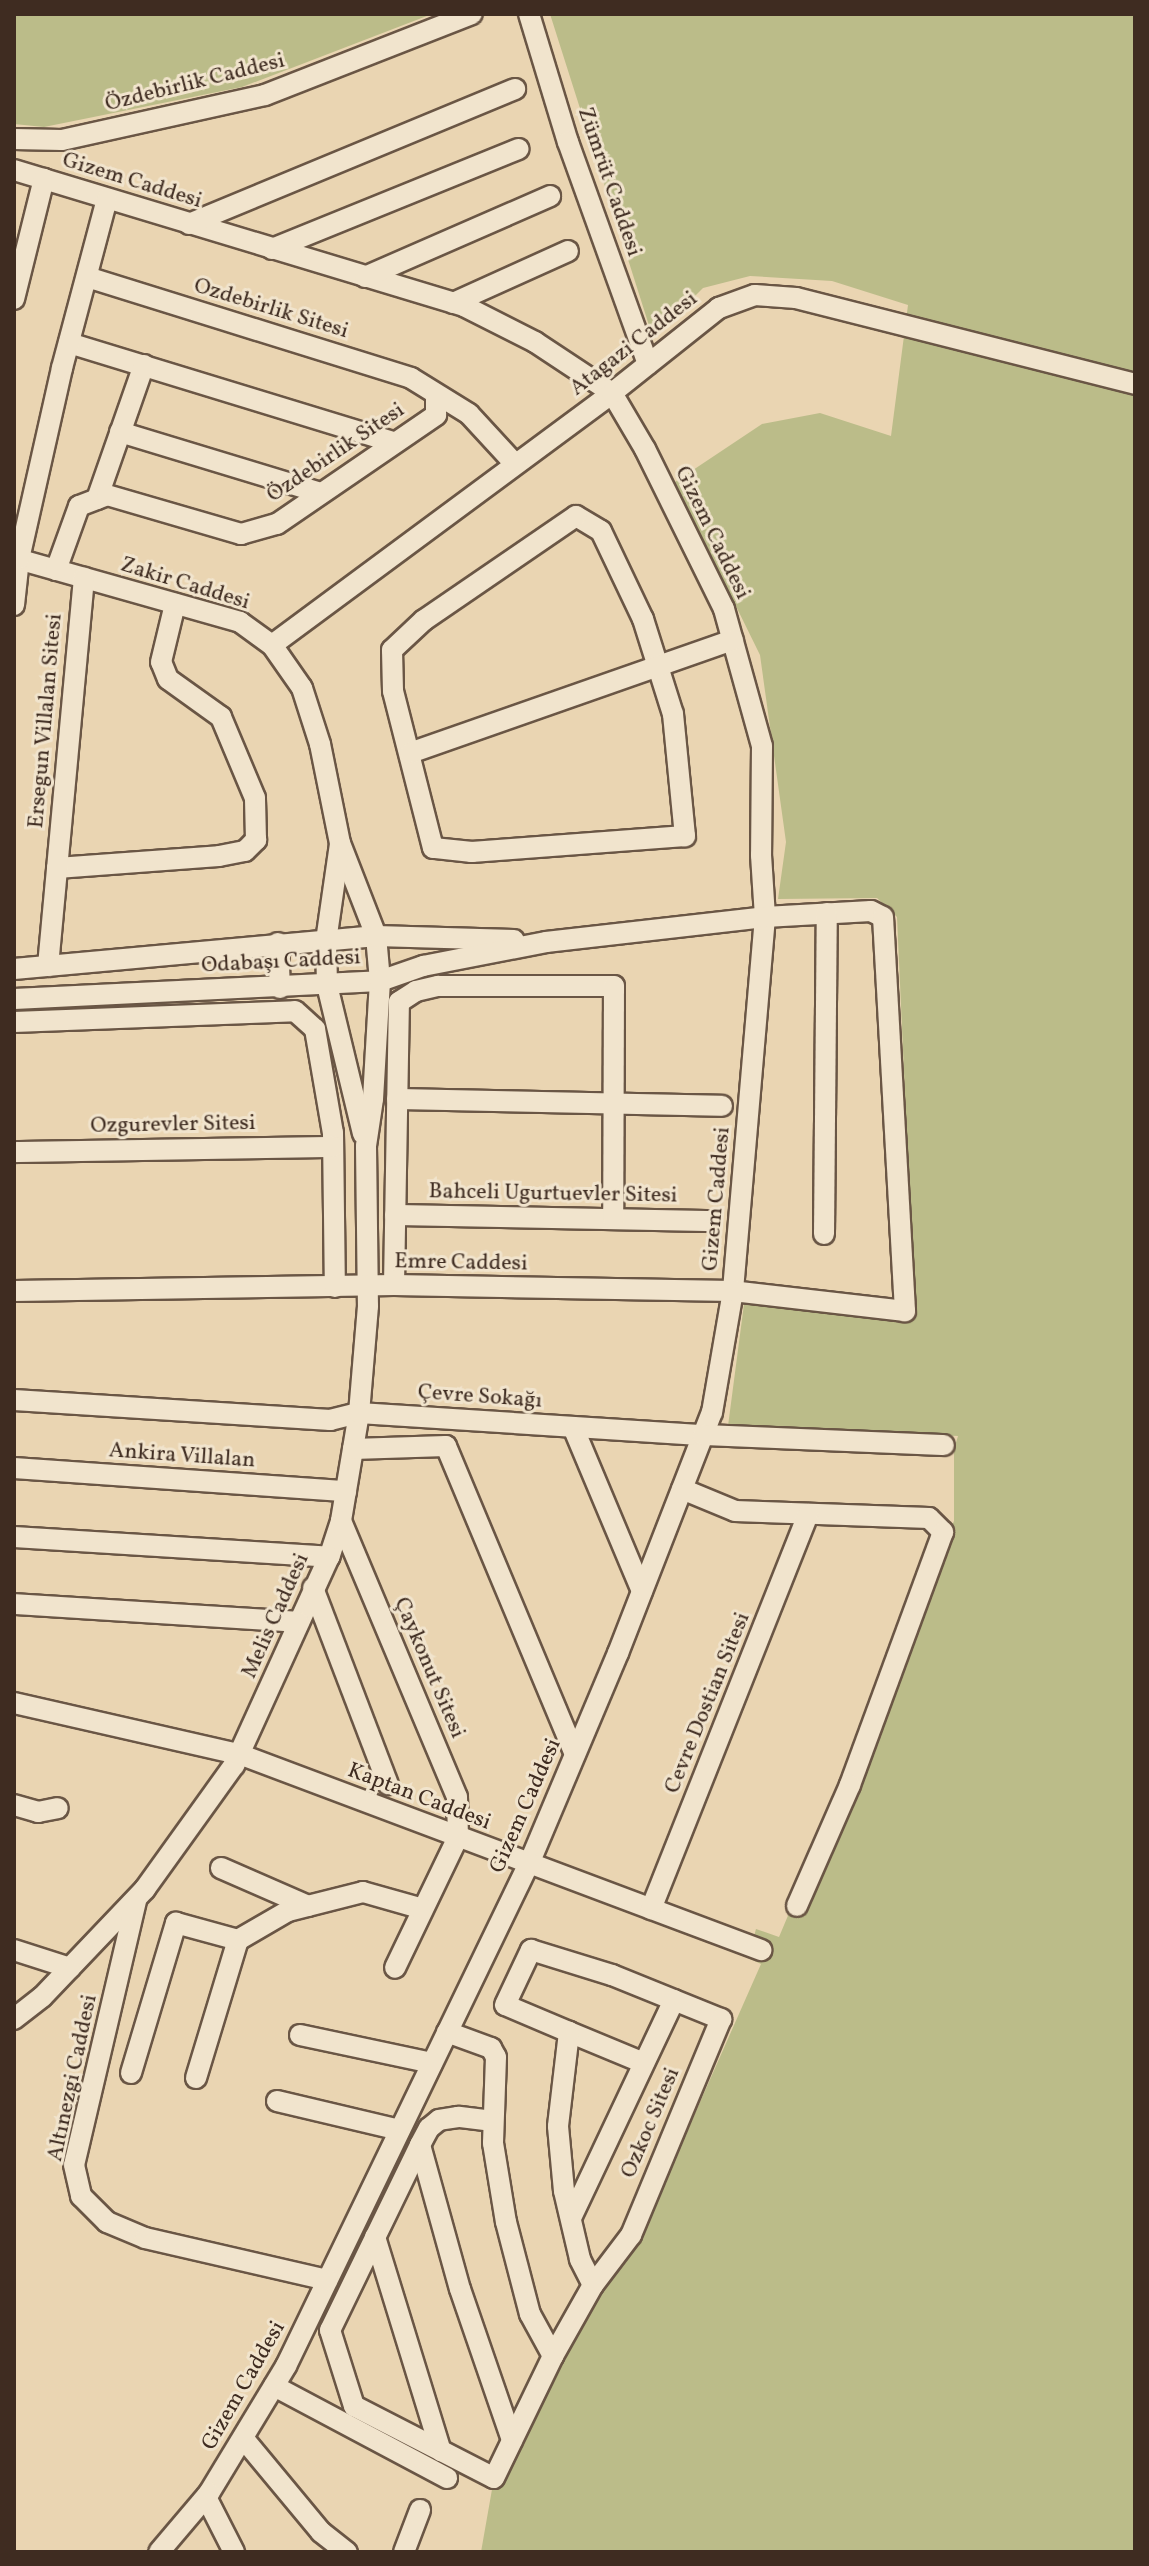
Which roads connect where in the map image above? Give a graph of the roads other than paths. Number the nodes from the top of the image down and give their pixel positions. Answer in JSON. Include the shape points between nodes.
{"nodes":[{"id":1,"x":472,"y":14,"type":"edge"},
{"id":2,"x":529,"y":14,"type":"edge"},
{"id":3,"x":515,"y":89,"type":"dead end"},
{"id":4,"x":14,"y":139,"type":"edge"},
{"id":5,"x":518,"y":149,"type":"dead end"},
{"id":6,"x":14,"y":170,"type":"edge"},
{"id":7,"x":44,"y":179,"type":"junction"},
{"id":8,"x":550,"y":196,"type":"dead end"},
{"id":9,"x":107,"y":199,"type":"junction"},
{"id":10,"x":189,"y":224,"type":"junction"},
{"id":11,"x":272,"y":249,"type":"junction"},
{"id":12,"x":568,"y":251,"type":"dead end"},
{"id":13,"x":87,"y":277,"type":"junction"},
{"id":14,"x":365,"y":277,"type":"junction"},
{"id":15,"x":14,"y":299,"type":"edge"},
{"id":16,"x":453,"y":303,"type":"junction"},
{"id":17,"x":69,"y":343,"type":"junction"},
{"id":18,"x":648,"y":364,"type":"junction"},
{"id":19,"x":144,"y":365,"type":"junction"},
{"id":20,"x":1135,"y":384,"type":"edge"},
{"id":21,"x":612,"y":393,"type":"junction"},
{"id":22,"x":436,"y":396,"type":"junction"},
{"id":23,"x":120,"y":432,"type":"junction"},
{"id":24,"x":393,"y":442,"type":"junction"},
{"id":25,"x":514,"y":463,"type":"junction"},
{"id":26,"x":321,"y":493,"type":"junction"},
{"id":27,"x":97,"y":499,"type":"junction"},
{"id":28,"x":17,"y":558,"type":"edge"},
{"id":29,"x":56,"y":570,"type":"junction"},
{"id":30,"x":84,"y":578,"type":"junction"},
{"id":31,"x":175,"y":604,"type":"junction"},
{"id":32,"x":14,"y":605,"type":"edge"},
{"id":33,"x":733,"y":640,"type":"junction"},
{"id":34,"x":272,"y":645,"type":"junction"},
{"id":35,"x":658,"y":666,"type":"junction"},
{"id":36,"x":410,"y":753,"type":"junction"},
{"id":37,"x":340,"y":843,"type":"junction"},
{"id":38,"x":57,"y":868,"type":"junction"},
{"id":39,"x":827,"y":913,"type":"junction"},
{"id":40,"x":765,"y":917,"type":"junction"},
{"id":41,"x":376,"y":936,"type":"junction"},
{"id":42,"x":326,"y":941,"type":"junction"},
{"id":43,"x":546,"y":942,"type":"junction"},
{"id":44,"x":278,"y":943,"type":"junction"},
{"id":45,"x":48,"y":966,"type":"junction"},
{"id":46,"x":14,"y":969,"type":"edge"},
{"id":47,"x":380,"y":981,"type":"junction"},
{"id":48,"x":327,"y":985,"type":"junction"},
{"id":49,"x":280,"y":988,"type":"junction"},
{"id":50,"x":14,"y":999,"type":"edge"},
{"id":51,"x":14,"y":1022,"type":"edge"},
{"id":52,"x":397,"y":1099,"type":"junction"},
{"id":53,"x":614,"y":1104,"type":"junction"},
{"id":54,"x":722,"y":1106,"type":"dead end"},
{"id":55,"x":366,"y":1146,"type":"junction"},
{"id":56,"x":333,"y":1147,"type":"junction"},
{"id":57,"x":14,"y":1152,"type":"edge"},
{"id":58,"x":395,"y":1215,"type":"junction"},
{"id":59,"x":613,"y":1219,"type":"junction"},
{"id":60,"x":709,"y":1221,"type":"dead end"},
{"id":61,"x":824,"y":1234,"type":"dead end"},
{"id":62,"x":394,"y":1285,"type":"junction"},
{"id":63,"x":369,"y":1286,"type":"junction"},
{"id":64,"x":335,"y":1287,"type":"junction"},
{"id":65,"x":14,"y":1291,"type":"edge"},
{"id":66,"x":733,"y":1291,"type":"junction"},
{"id":67,"x":905,"y":1311,"type":"joint"},
{"id":68,"x":14,"y":1400,"type":"edge"},
{"id":69,"x":359,"y":1413,"type":"junction"},
{"id":70,"x":573,"y":1427,"type":"junction"},
{"id":71,"x":703,"y":1435,"type":"junction"},
{"id":72,"x":944,"y":1445,"type":"dead end"},
{"id":73,"x":353,"y":1449,"type":"junction"},
{"id":74,"x":14,"y":1468,"type":"edge"},
{"id":75,"x":682,"y":1489,"type":"junction"},
{"id":76,"x":346,"y":1491,"type":"junction"},
{"id":77,"x":808,"y":1514,"type":"junction"},
{"id":78,"x":341,"y":1521,"type":"junction"},
{"id":79,"x":14,"y":1537,"type":"edge"},
{"id":80,"x":329,"y":1557,"type":"junction"},
{"id":81,"x":313,"y":1588,"type":"junction"},
{"id":82,"x":642,"y":1591,"type":"junction"},
{"id":83,"x":14,"y":1604,"type":"edge"},
{"id":84,"x":298,"y":1622,"type":"junction"},
{"id":85,"x":14,"y":1703,"type":"edge"},
{"id":86,"x":239,"y":1754,"type":"junction"},
{"id":87,"x":575,"y":1754,"type":"junction"},
{"id":88,"x":388,"y":1784,"type":"dead end"},
{"id":89,"x":14,"y":1805,"type":"edge"},
{"id":90,"x":58,"y":1808,"type":"dead end"},
{"id":91,"x":458,"y":1837,"type":"junction"},
{"id":92,"x":528,"y":1864,"type":"junction"},
{"id":93,"x":221,"y":1868,"type":"dead end"},
{"id":94,"x":137,"y":1898,"type":"junction"},
{"id":95,"x":308,"y":1906,"type":"junction"},
{"id":96,"x":797,"y":1906,"type":"dead end"},
{"id":97,"x":423,"y":1909,"type":"junction"},
{"id":98,"x":651,"y":1909,"type":"junction"},
{"id":99,"x":238,"y":1940,"type":"junction"},
{"id":100,"x":14,"y":1950,"type":"edge"},
{"id":101,"x":761,"y":1950,"type":"dead end"},
{"id":102,"x":70,"y":1968,"type":"junction"},
{"id":103,"x":395,"y":1968,"type":"dead end"},
{"id":104,"x":674,"y":2000,"type":"junction"},
{"id":105,"x":14,"y":2019,"type":"edge"},
{"id":106,"x":447,"y":2032,"type":"junction"},
{"id":107,"x":569,"y":2032,"type":"junction"},
{"id":108,"x":300,"y":2035,"type":"dead end"},
{"id":109,"x":432,"y":2063,"type":"junction"},
{"id":110,"x":644,"y":2063,"type":"junction"},
{"id":111,"x":131,"y":2073,"type":"dead end"},
{"id":112,"x":196,"y":2078,"type":"dead end"},
{"id":113,"x":277,"y":2101,"type":"dead end"},
{"id":114,"x":493,"y":2121,"type":"junction"},
{"id":115,"x":400,"y":2130,"type":"junction"},
{"id":116,"x":420,"y":2145,"type":"junction"},
{"id":117,"x":571,"y":2218,"type":"junction"},
{"id":118,"x":375,"y":2237,"type":"junction"},
{"id":119,"x":327,"y":2280,"type":"junction"},
{"id":120,"x":593,"y":2285,"type":"junction"},
{"id":121,"x":553,"y":2356,"type":"junction"},
{"id":122,"x":274,"y":2386,"type":"junction"},
{"id":123,"x":243,"y":2438,"type":"junction"},
{"id":124,"x":512,"y":2440,"type":"junction"},
{"id":125,"x":441,"y":2451,"type":"junction"},
{"id":126,"x":447,"y":2478,"type":"dead end"},
{"id":127,"x":206,"y":2497,"type":"junction"},
{"id":128,"x":420,"y":2510,"type":"dead end"},
{"id":129,"x":159,"y":2552,"type":"edge"},
{"id":130,"x":234,"y":2552,"type":"edge"},
{"id":131,"x":347,"y":2552,"type":"edge"},
{"id":132,"x":404,"y":2552,"type":"edge"}],
"edges":[{"from":1,"to":4,"type":"street","name":"Özdebirlik Caddesi","via":[[265,95],[62,140]]},
{"from":2,"to":18,"type":"street","name":"Zümrüt Caddesi","via":[[568,142]]},
{"from":3,"to":10,"type":"street"},
{"from":5,"to":11,"type":"street"},
{"from":6,"to":7,"type":"street","name":"Gizem Caddesi"},
{"from":7,"to":9,"type":"street","name":"Gizem Caddesi"},
{"from":7,"to":15,"type":"street"},
{"from":8,"to":14,"type":"street"},
{"from":9,"to":10,"type":"street","name":"Gizem Caddesi"},
{"from":9,"to":13,"type":"street"},
{"from":10,"to":11,"type":"street","name":"Gizem Caddesi"},
{"from":11,"to":14,"type":"street","name":"Gizem Caddesi"},
{"from":12,"to":16,"type":"street"},
{"from":13,"to":17,"type":"street"},
{"from":13,"to":22,"type":"street","name":"Ozdebirlik Sitesi","via":[[411,378]]},
{"from":14,"to":16,"type":"street","name":"Gizem Caddesi"},
{"from":16,"to":21,"type":"street","name":"Gizem Caddesi","via":[[535,342]]},
{"from":17,"to":19,"type":"street"},
{"from":17,"to":28,"type":"street"},
{"from":18,"to":20,"type":"street","name":"Atagazi Caddesi","via":[[719,308],[755,295],[796,298]]},
{"from":18,"to":21,"type":"street","name":"Atagazi Caddesi"},
{"from":19,"to":23,"type":"street"},
{"from":19,"to":24,"type":"street"},
{"from":21,"to":25,"type":"street","name":"Atagazi Caddesi"},
{"from":21,"to":33,"type":"street","name":"Gizem Caddesi","via":[[724,609]]},
{"from":22,"to":24,"type":"street","name":"Özdebirlik Sitesi","via":[[436,415]]},
{"from":22,"to":25,"type":"street","name":"Ozdebirlik Sitesi","via":[[469,414]]},
{"from":23,"to":26,"type":"street"},
{"from":23,"to":27,"type":"street"},
{"from":24,"to":26,"type":"street","name":"Özdebirlik Sitesi"},
{"from":25,"to":34,"type":"street","name":"Atagazi Caddesi"},
{"from":26,"to":27,"type":"street","name":"Özdebirlik Sitesi","via":[[277,524],[241,534],[107,495]]},
{"from":27,"to":29,"type":"street","via":[[79,506]]},
{"from":28,"to":29,"type":"street","name":"Zakir Caddesi"},
{"from":28,"to":32,"type":"street"},
{"from":29,"to":30,"type":"street","name":"Zakir Caddesi"},
{"from":30,"to":31,"type":"street","name":"Zakir Caddesi"},
{"from":30,"to":38,"type":"street","name":"Ersegun Villalan Sitesi"},
{"from":31,"to":34,"type":"street","name":"Zakir Caddesi","via":[[240,622]]},
{"from":31,"to":38,"type":"street","via":[[161,662],[168,679],[221,717],[255,798],[256,840],[245,851],[219,856]]},
{"from":33,"to":35,"type":"street"},
{"from":33,"to":40,"type":"street","name":"Gizem Caddesi","via":[[762,746]]},
{"from":34,"to":37,"type":"street","name":"Zakir Caddesi","via":[[302,688],[320,744]]},
{"from":35,"to":36,"type":"street"},
{"from":35,"to":36,"type":"street","via":[[643,619],[601,531],[576,516],[424,620],[392,650],[393,691]]},
{"from":35,"to":36,"type":"street","via":[[673,714],[685,836],[472,852],[433,848]]},
{"from":37,"to":41,"type":"street","name":"Melis Caddesi"},
{"from":37,"to":42,"type":"street","name":"Melis Caddesi"},
{"from":38,"to":45,"type":"street","name":"Ersegun Villalan Sitesi"},
{"from":39,"to":40,"type":"street","name":"Odabaşı Caddesi"},
{"from":39,"to":61,"type":"street"},
{"from":39,"to":67,"type":"street","name":"Odabaşı Caddesi","via":[[871,911],[883,917]]},
{"from":40,"to":43,"type":"street","name":"Odabaşı Caddesi"},
{"from":40,"to":66,"type":"street","name":"Gizem Caddesi"},
{"from":41,"to":42,"type":"street","name":"Odabaşı Caddesi"},
{"from":41,"to":43,"type":"street","name":"Odabaşı Caddesi"},
{"from":41,"to":47,"type":"street","name":"Melis Caddesi"},
{"from":42,"to":44,"type":"street","name":"Odabaşı Caddesi"},
{"from":42,"to":48,"type":"street","name":"Melis Caddesi"},
{"from":43,"to":47,"type":"street","name":"Odabaşı Caddesi","via":[[423,966]]},
{"from":44,"to":45,"type":"street","name":"Odabaşı Caddesi"},
{"from":44,"to":49,"type":"street"},
{"from":45,"to":46,"type":"street","name":"Odabaşı Caddesi"},
{"from":47,"to":48,"type":"street","name":"Odabaşı Caddesi"},
{"from":47,"to":55,"type":"street","name":"Melis Caddesi"},
{"from":48,"to":49,"type":"street","name":"Odabaşı Caddesi"},
{"from":48,"to":55,"type":"street","name":"Melis Caddesi"},
{"from":49,"to":50,"type":"street","name":"Odabaşı Caddesi"},
{"from":51,"to":56,"type":"street","via":[[295,1011],[315,1029]]},
{"from":52,"to":53,"type":"street"},
{"from":52,"to":53,"type":"street","via":[[399,1002],[416,991],[438,986],[614,986]]},
{"from":52,"to":58,"type":"street"},
{"from":53,"to":54,"type":"street"},
{"from":53,"to":59,"type":"street"},
{"from":55,"to":63,"type":"street","name":"Melis Caddesi"},
{"from":56,"to":57,"type":"street","name":"Ozgurevler Sitesi"},
{"from":56,"to":64,"type":"street"},
{"from":58,"to":59,"type":"street","name":"Bahceli Ugurtuevler Sitesi"},
{"from":58,"to":62,"type":"street"},
{"from":59,"to":60,"type":"street","name":"Bahceli Ugurtuevler Sitesi"},
{"from":62,"to":63,"type":"street","name":"Emre Caddesi"},
{"from":62,"to":66,"type":"street","name":"Emre Caddesi"},
{"from":63,"to":64,"type":"street","name":"Emre Caddesi"},
{"from":63,"to":69,"type":"street","name":"Melis Caddesi"},
{"from":64,"to":65,"type":"street","name":"Emre Caddesi"},
{"from":66,"to":67,"type":"street","name":"Emre Caddesi"},
{"from":66,"to":71,"type":"street","name":"Gizem Caddesi","via":[[712,1412]]},
{"from":68,"to":69,"type":"street","name":"Çevre Sokağı","via":[[330,1420]]},
{"from":69,"to":70,"type":"street","name":"Çevre Sokağı"},
{"from":69,"to":73,"type":"street","name":"Melis Caddesi"},
{"from":70,"to":71,"type":"street","name":"Çevre Sokağı"},
{"from":70,"to":82,"type":"street"},
{"from":71,"to":72,"type":"street","name":"Çevre Sokağı"},
{"from":71,"to":75,"type":"street","name":"Gizem Caddesi"},
{"from":73,"to":76,"type":"street","name":"Melis Caddesi"},
{"from":73,"to":87,"type":"street","via":[[446,1446]]},
{"from":74,"to":76,"type":"street","name":"Ankira Villalan"},
{"from":75,"to":77,"type":"street","via":[[735,1511]]},
{"from":75,"to":82,"type":"street","name":"Gizem Caddesi"},
{"from":76,"to":78,"type":"street","name":"Melis Caddesi"},
{"from":77,"to":96,"type":"street","via":[[929,1518],[943,1532],[845,1797]]},
{"from":77,"to":98,"type":"street","name":"Cevre Dostian Sitesi"},
{"from":78,"to":80,"type":"street","name":"Melis Caddesi"},
{"from":78,"to":91,"type":"street","name":"Çaykonut Sitesi","via":[[457,1797]]},
{"from":79,"to":80,"type":"street"},
{"from":80,"to":81,"type":"street","name":"Melis Caddesi"},
{"from":81,"to":84,"type":"street","name":"Melis Caddesi"},
{"from":81,"to":88,"type":"street"},
{"from":82,"to":87,"type":"street","name":"Gizem Caddesi"},
{"from":83,"to":84,"type":"street"},
{"from":84,"to":86,"type":"street","name":"Melis Caddesi"},
{"from":85,"to":86,"type":"street","name":"Kaptan Caddesi"},
{"from":86,"to":91,"type":"street","name":"Kaptan Caddesi"},
{"from":86,"to":94,"type":"street","name":"Melis Caddesi"},
{"from":87,"to":92,"type":"street","name":"Gizem Caddesi"},
{"from":89,"to":90,"type":"street","via":[[38,1812]]},
{"from":91,"to":92,"type":"street","name":"Kaptan Caddesi"},
{"from":91,"to":97,"type":"street"},
{"from":92,"to":98,"type":"street","name":"Kaptan Caddesi"},
{"from":92,"to":106,"type":"street","name":"Gizem Caddesi"},
{"from":93,"to":95,"type":"street"},
{"from":94,"to":102,"type":"street","name":"Melis Caddesi"},
{"from":94,"to":119,"type":"street","name":"Altınezgi Caddesi","via":[[74,2165],[81,2196],[107,2222],[145,2238]]},
{"from":95,"to":97,"type":"street","via":[[363,1892]]},
{"from":95,"to":99,"type":"street","via":[[288,1911]]},
{"from":97,"to":103,"type":"street"},
{"from":98,"to":101,"type":"street","name":"Kaptan Caddesi"},
{"from":99,"to":111,"type":"street","via":[[176,1923]]},
{"from":99,"to":112,"type":"street"},
{"from":100,"to":102,"type":"street"},
{"from":102,"to":105,"type":"street","name":"Melis Caddesi"},
{"from":104,"to":107,"type":"street","name":"Ozkoc Sitesi","via":[[531,1950],[505,2005]]},
{"from":104,"to":110,"type":"street","name":"Ozkoc Sitesi"},
{"from":104,"to":120,"type":"street","name":"Ozkoc Sitesi","via":[[721,2019],[631,2235]]},
{"from":106,"to":109,"type":"street","name":"Gizem Caddesi"},
{"from":106,"to":114,"type":"street","via":[[491,2048],[496,2057]]},
{"from":107,"to":110,"type":"street"},
{"from":107,"to":117,"type":"street","via":[[558,2126]]},
{"from":108,"to":109,"type":"street"},
{"from":109,"to":115,"type":"street","name":"Gizem Caddesi"},
{"from":110,"to":117,"type":"street","name":"Ozkoc Sitesi"},
{"from":113,"to":115,"type":"street"},
{"from":114,"to":116,"type":"street","name":"Ozkoc Sitesi","via":[[439,2120]]},
{"from":114,"to":121,"type":"street","via":[[506,2222],[530,2314]]},
{"from":115,"to":119,"type":"street","name":"Gizem Caddesi"},
{"from":116,"to":118,"type":"street","name":"Ozkoc Sitesi"},
{"from":116,"to":124,"type":"street","via":[[460,2289]]},
{"from":117,"to":120,"type":"street","via":[[580,2259]]},
{"from":118,"to":125,"type":"street"},
{"from":118,"to":125,"type":"street","name":"Ozkoc Sitesi","via":[[330,2330],[354,2406]]},
{"from":119,"to":122,"type":"street","name":"Gizem Caddesi"},
{"from":120,"to":121,"type":"street","name":"Ozkoc Sitesi"},
{"from":121,"to":124,"type":"street","name":"Ozkoc Sitesi"},
{"from":122,"to":123,"type":"street","name":"Gizem Caddesi"},
{"from":122,"to":126,"type":"street"},
{"from":123,"to":127,"type":"street","name":"Gizem Caddesi"},
{"from":123,"to":131,"type":"street","via":[[321,2532]]},
{"from":124,"to":125,"type":"street","name":"Ozkoc Sitesi","via":[[494,2478]]},
{"from":127,"to":129,"type":"street","name":"Gizem Caddesi"},
{"from":127,"to":130,"type":"street"},
{"from":128,"to":132,"type":"street"}]}
